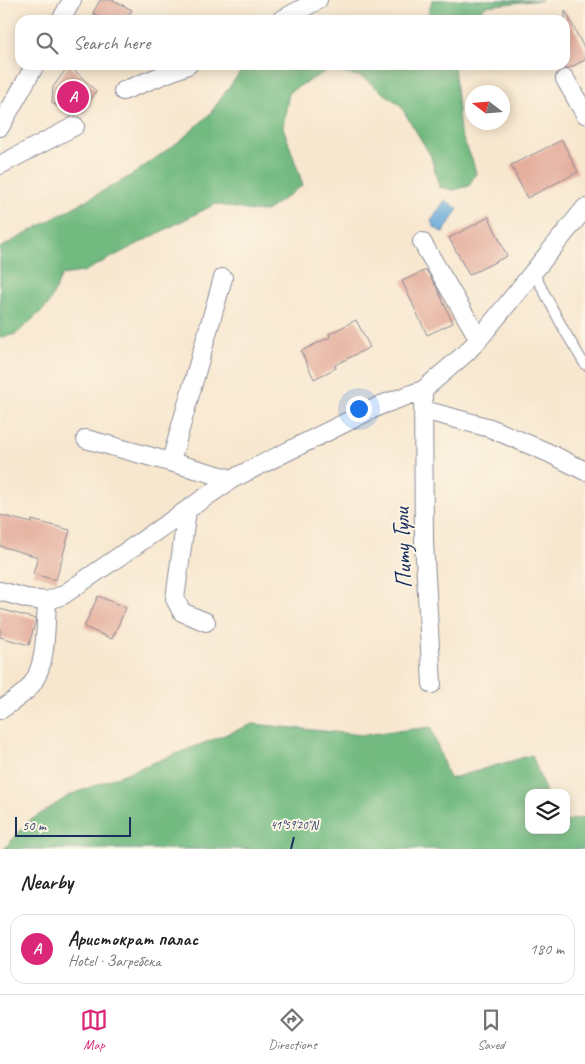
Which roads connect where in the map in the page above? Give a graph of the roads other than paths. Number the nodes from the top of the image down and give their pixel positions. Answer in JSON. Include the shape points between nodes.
{"nodes":[{"id":1,"x":72,"y":0,"type":"edge"},
{"id":2,"x":318,"y":0,"type":"edge"},
{"id":3,"x":64,"y":15,"type":"edge"},
{"id":4,"x":290,"y":15,"type":"edge"},
{"id":5,"x":32,"y":70,"type":"edge"},
{"id":6,"x":176,"y":70,"type":"edge"},
{"id":7,"x":565,"y":79,"type":"dead end"},
{"id":8,"x":123,"y":91,"type":"dead end"},
{"id":9,"x":585,"y":114,"type":"edge"},
{"id":10,"x":75,"y":126,"type":"dead end"},
{"id":11,"x":0,"y":127,"type":"edge"},
{"id":12,"x":0,"y":165,"type":"edge"},
{"id":13,"x":585,"y":208,"type":"edge"},
{"id":14,"x":422,"y":242,"type":"dead end"},
{"id":15,"x":533,"y":271,"type":"junction"},
{"id":16,"x":223,"y":278,"type":"dead end"},
{"id":17,"x":479,"y":339,"type":"junction"},
{"id":18,"x":585,"y":365,"type":"edge"},
{"id":19,"x":423,"y":390,"type":"junction"},
{"id":20,"x":424,"y":410,"type":"junction"},
{"id":21,"x":86,"y":439,"type":"dead end"},
{"id":22,"x":171,"y":461,"type":"junction"},
{"id":23,"x":585,"y":472,"type":"edge"},
{"id":24,"x":232,"y":479,"type":"junction"},
{"id":25,"x":187,"y":510,"type":"junction"},
{"id":26,"x":0,"y":591,"type":"edge"},
{"id":27,"x":48,"y":601,"type":"junction"},
{"id":28,"x":206,"y":622,"type":"dead end"},
{"id":29,"x":432,"y":684,"type":"dead end"},
{"id":30,"x":0,"y":710,"type":"edge"}],
"edges":[{"from":1,"to":3,"type":"street"},
{"from":2,"to":4,"type":"street"},
{"from":5,"to":11,"type":"street"},
{"from":6,"to":8,"type":"street"},
{"from":7,"to":9,"type":"street"},
{"from":10,"to":12,"type":"street"},
{"from":13,"to":15,"type":"street"},
{"from":14,"to":17,"type":"street"},
{"from":15,"to":17,"type":"street"},
{"from":15,"to":18,"type":"lane"},
{"from":16,"to":22,"type":"street"},
{"from":17,"to":19,"type":"street"},
{"from":19,"to":20,"type":"street","name":"Питу Гули"},
{"from":19,"to":24,"type":"street","via":[[374,408]]},
{"from":20,"to":23,"type":"street","via":[[490,428]]},
{"from":20,"to":29,"type":"street","name":"Питу Гули","via":[[424,540]]},
{"from":21,"to":22,"type":"street"},
{"from":22,"to":24,"type":"street"},
{"from":24,"to":25,"type":"street"},
{"from":25,"to":27,"type":"street","via":[[63,595]]},
{"from":25,"to":28,"type":"street","via":[[175,599],[182,612]]},
{"from":26,"to":27,"type":"street"},
{"from":27,"to":30,"type":"street","via":[[42,665],[28,689]]}]}
